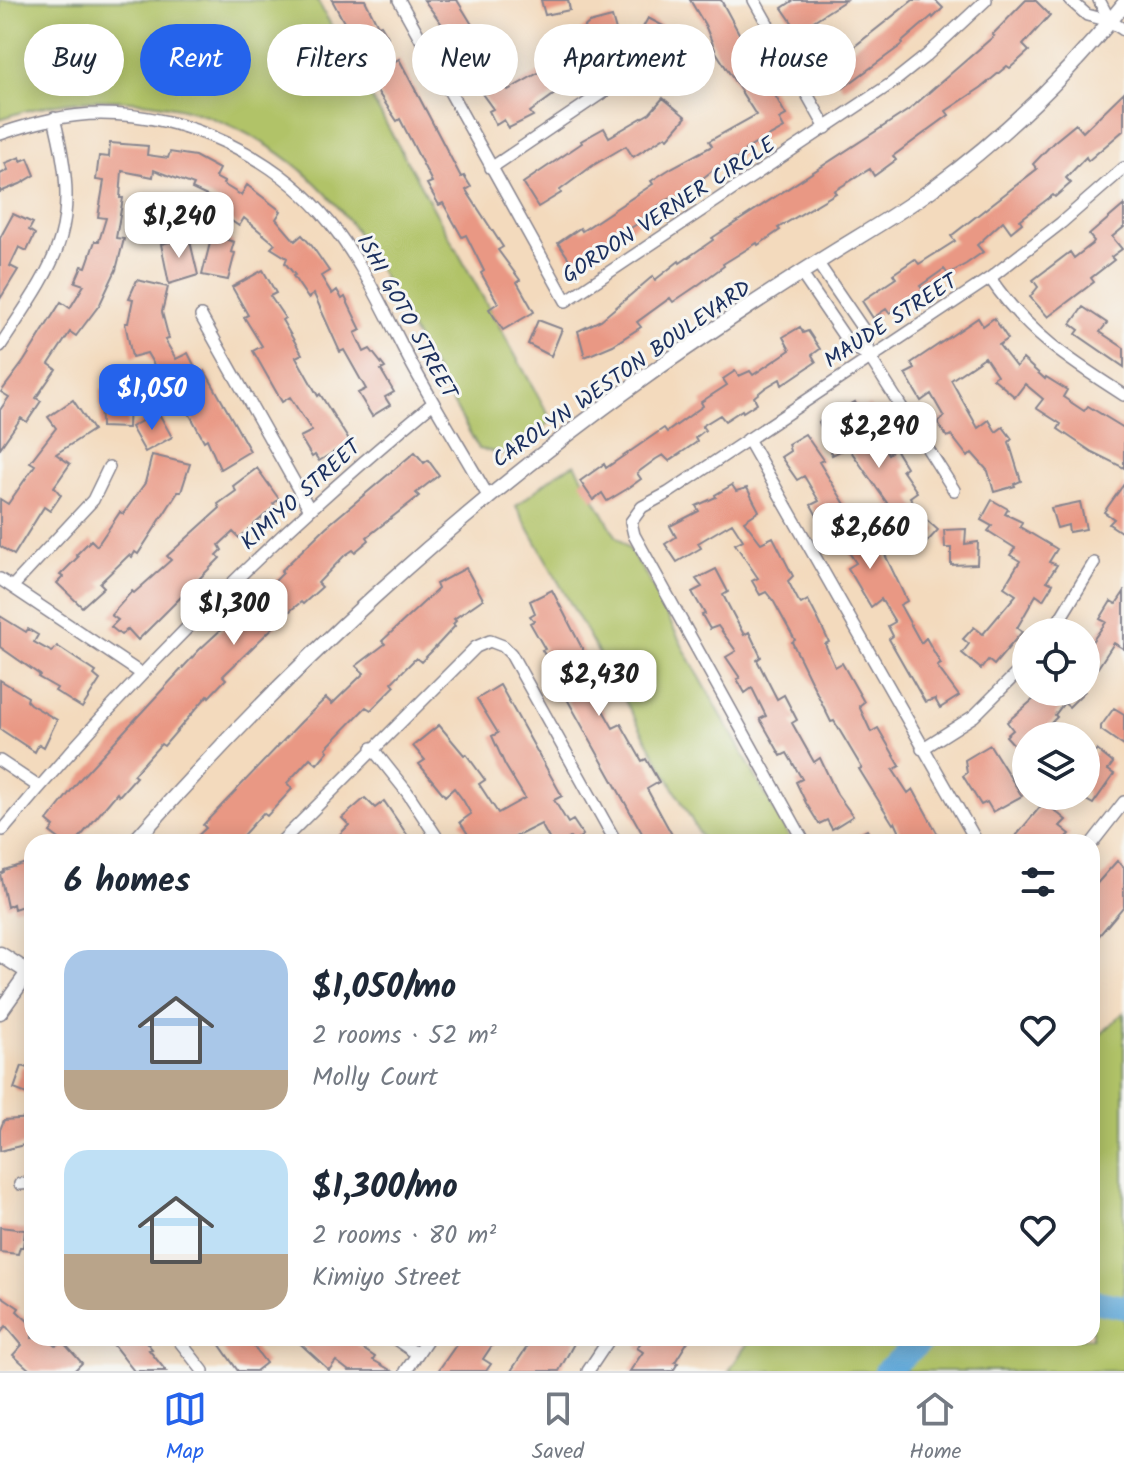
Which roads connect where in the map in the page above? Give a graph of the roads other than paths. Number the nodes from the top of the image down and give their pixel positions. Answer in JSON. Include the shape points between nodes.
{"nodes":[{"id":1,"x":399,"y":0,"type":"edge"},
{"id":2,"x":754,"y":0,"type":"edge"},
{"id":3,"x":986,"y":0,"type":"edge"},
{"id":4,"x":1070,"y":0,"type":"edge"},
{"id":5,"x":1099,"y":0,"type":"edge"},
{"id":6,"x":1124,"y":4,"type":"edge"},
{"id":7,"x":1110,"y":21,"type":"junction"},
{"id":8,"x":1124,"y":30,"type":"edge"},
{"id":9,"x":597,"y":96,"type":"edge"},
{"id":10,"x":54,"y":118,"type":"junction"},
{"id":11,"x":826,"y":128,"type":"junction"},
{"id":12,"x":0,"y":134,"type":"edge"},
{"id":13,"x":491,"y":168,"type":"junction"},
{"id":14,"x":1124,"y":168,"type":"edge"},
{"id":15,"x":817,"y":262,"type":"junction"},
{"id":16,"x":801,"y":273,"type":"junction"},
{"id":17,"x":990,"y":278,"type":"junction"},
{"id":18,"x":201,"y":316,"type":"dead end"},
{"id":19,"x":0,"y":346,"type":"edge"},
{"id":20,"x":869,"y":356,"type":"junction"},
{"id":21,"x":1124,"y":395,"type":"edge"},
{"id":22,"x":433,"y":403,"type":"junction"},
{"id":23,"x":748,"y":439,"type":"junction"},
{"id":24,"x":109,"y":467,"type":"dead end"},
{"id":25,"x":954,"y":490,"type":"dead end"},
{"id":26,"x":488,"y":496,"type":"junction"},
{"id":27,"x":310,"y":510,"type":"junction"},
{"id":28,"x":1094,"y":563,"type":"dead end"},
{"id":29,"x":0,"y":579,"type":"edge"},
{"id":30,"x":12,"y":587,"type":"junction"},
{"id":31,"x":1061,"y":618,"type":"edge"},
{"id":32,"x":142,"y":674,"type":"junction"},
{"id":33,"x":1012,"y":678,"type":"edge"},
{"id":34,"x":372,"y":748,"type":"junction"},
{"id":35,"x":922,"y":749,"type":"junction"},
{"id":36,"x":0,"y":761,"type":"edge"},
{"id":37,"x":39,"y":787,"type":"junction"},
{"id":38,"x":1124,"y":802,"type":"edge"},
{"id":39,"x":3,"y":830,"type":"dead end"},
{"id":40,"x":141,"y":834,"type":"edge"},
{"id":41,"x":289,"y":834,"type":"edge"},
{"id":42,"x":435,"y":834,"type":"edge"},
{"id":43,"x":612,"y":834,"type":"edge"},
{"id":44,"x":800,"y":834,"type":"edge"},
{"id":45,"x":972,"y":834,"type":"edge"},
{"id":46,"x":1099,"y":834,"type":"edge"},
{"id":47,"x":0,"y":954,"type":"edge"},
{"id":48,"x":24,"y":968,"type":"edge"},
{"id":49,"x":24,"y":981,"type":"edge"},
{"id":50,"x":0,"y":1012,"type":"edge"},
{"id":51,"x":183,"y":1346,"type":"edge"},
{"id":52,"x":406,"y":1346,"type":"edge"},
{"id":53,"x":422,"y":1346,"type":"edge"},
{"id":54,"x":605,"y":1346,"type":"edge"},
{"id":55,"x":417,"y":1354,"type":"junction"},
{"id":56,"x":203,"y":1371,"type":"edge"},
{"id":57,"x":406,"y":1371,"type":"edge"},
{"id":58,"x":588,"y":1371,"type":"edge"}],
"edges":[{"from":1,"to":13,"type":"street","name":"GORDON VERNER CIRCLE"},
{"from":2,"to":11,"type":"street"},
{"from":3,"to":11,"type":"street","name":"GORDON VERNER CIRCLE","via":[[903,74]]},
{"from":4,"to":7,"type":"street","via":[[1087,15]]},
{"from":5,"to":7,"type":"street"},
{"from":6,"to":7,"type":"street","name":"CAROLYN WESTON BOULEVARD"},
{"from":7,"to":8,"type":"street"},
{"from":7,"to":15,"type":"street","name":"CAROLYN WESTON BOULEVARD","via":[[1012,125],[930,191]]},
{"from":9,"to":13,"type":"street"},
{"from":10,"to":12,"type":"street","name":"ISHI GOTO STREET"},
{"from":10,"to":19,"type":"street","via":[[68,202],[59,247],[50,271]]},
{"from":10,"to":22,"type":"street","name":"ISHI GOTO STREET","via":[[101,114],[156,119],[218,139],[259,160],[295,188],[347,245]]},
{"from":11,"to":13,"type":"street","name":"GORDON VERNER CIRCLE","via":[[566,301]]},
{"from":14,"to":17,"type":"street","name":"MAUDE STREET"},
{"from":15,"to":16,"type":"street","name":"CAROLYN WESTON BOULEVARD"},
{"from":15,"to":20,"type":"street","via":[[867,335]]},
{"from":16,"to":20,"type":"street","via":[[850,345]]},
{"from":16,"to":26,"type":"street","name":"CAROLYN WESTON BOULEVARD","via":[[634,385]]},
{"from":17,"to":20,"type":"street","name":"MAUDE STREET"},
{"from":17,"to":21,"type":"street","via":[[1044,341]]},
{"from":18,"to":27,"type":"street"},
{"from":20,"to":23,"type":"street","name":"MAUDE STREET"},
{"from":20,"to":25,"type":"street"},
{"from":22,"to":26,"type":"street","name":"ISHI GOTO STREET"},
{"from":22,"to":27,"type":"street","name":"KIMIYO STREET"},
{"from":23,"to":35,"type":"street"},
{"from":23,"to":44,"type":"street","name":"MAUDE STREET","via":[[642,507],[631,522]]},
{"from":24,"to":30,"type":"street","via":[[93,500]]},
{"from":26,"to":40,"type":"street","name":"CAROLYN WESTON BOULEVARD","via":[[389,581],[243,722]]},
{"from":27,"to":32,"type":"street","name":"KIMIYO STREET"},
{"from":28,"to":31,"type":"street"},
{"from":29,"to":30,"type":"street"},
{"from":30,"to":32,"type":"street"},
{"from":32,"to":37,"type":"street","name":"KIMIYO STREET"},
{"from":33,"to":35,"type":"street","via":[[974,716]]},
{"from":34,"to":41,"type":"street"},
{"from":34,"to":42,"type":"street"},
{"from":34,"to":43,"type":"street","via":[[476,647],[495,642],[511,654]]},
{"from":35,"to":45,"type":"street"},
{"from":36,"to":37,"type":"street"},
{"from":37,"to":39,"type":"street","name":"KIMIYO STREET"},
{"from":38,"to":46,"type":"street"},
{"from":47,"to":48,"type":"street"},
{"from":49,"to":50,"type":"street"},
{"from":51,"to":56,"type":"street"},
{"from":52,"to":55,"type":"street"},
{"from":53,"to":55,"type":"street"},
{"from":54,"to":58,"type":"street"},
{"from":55,"to":57,"type":"street"}]}
